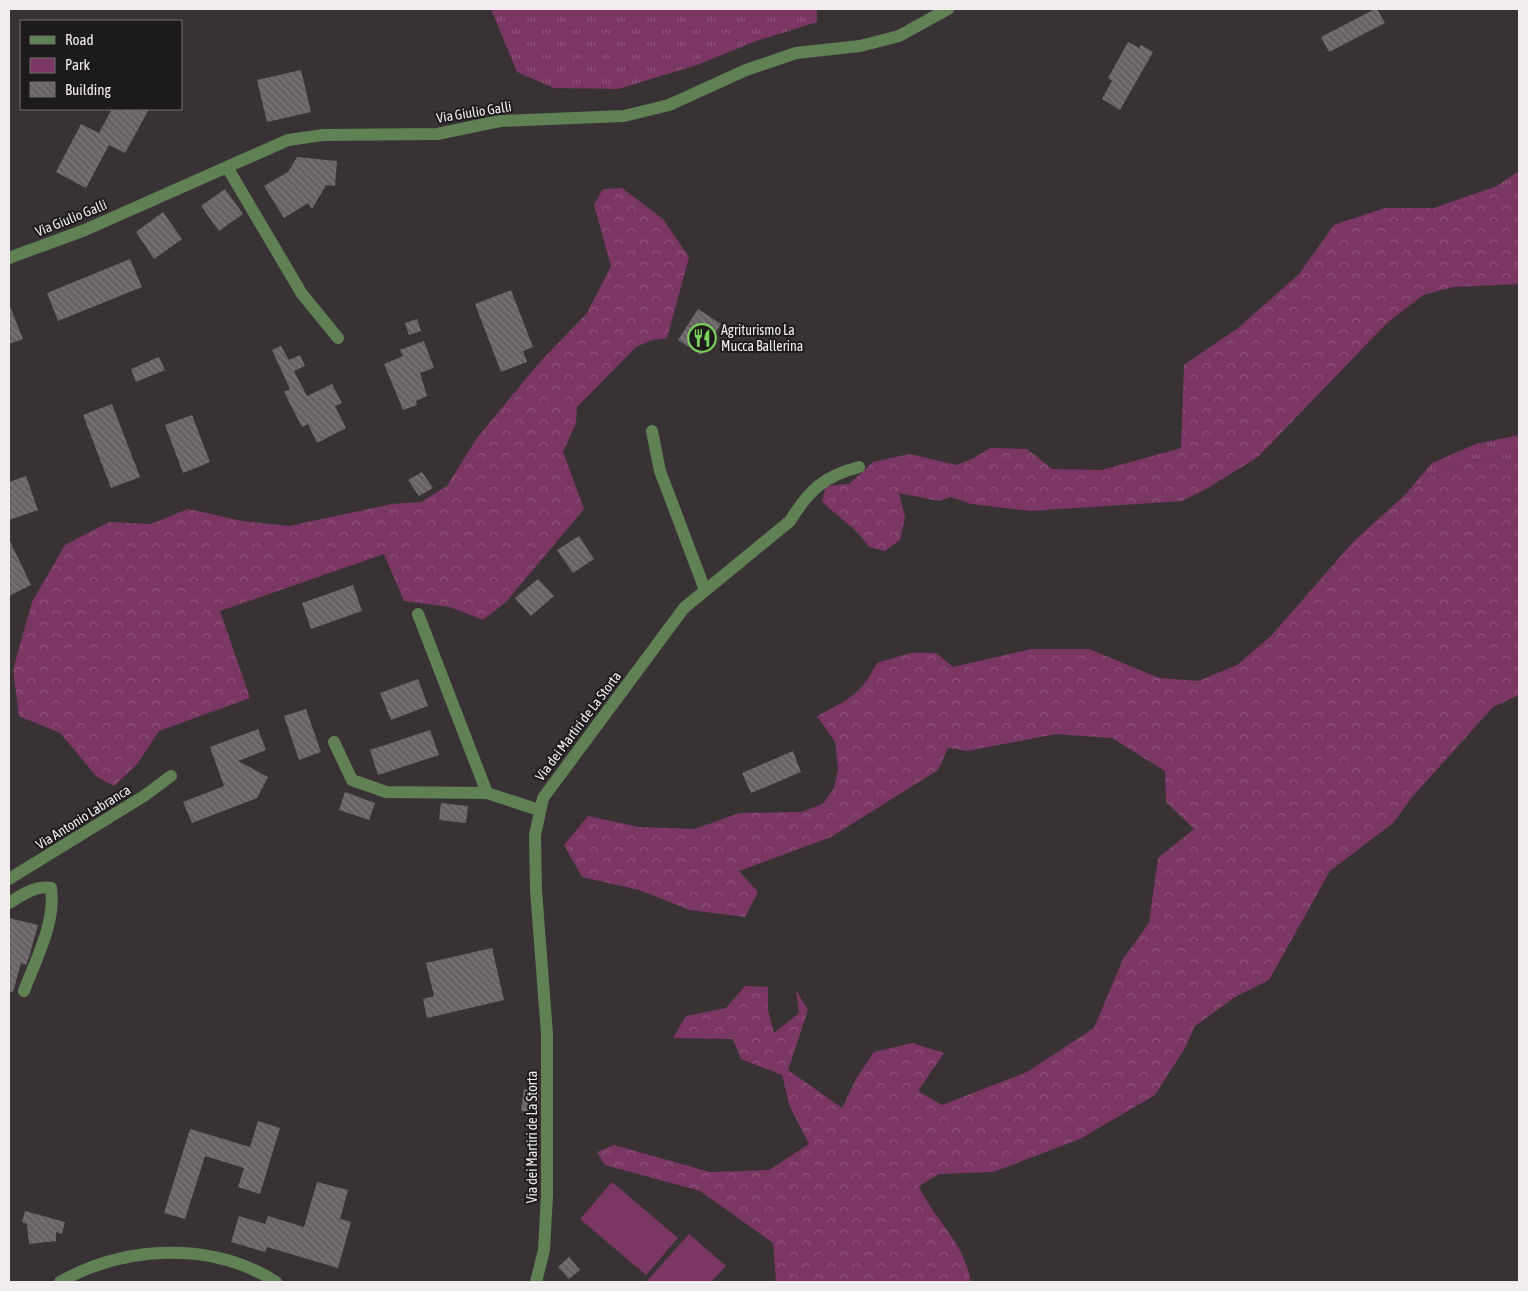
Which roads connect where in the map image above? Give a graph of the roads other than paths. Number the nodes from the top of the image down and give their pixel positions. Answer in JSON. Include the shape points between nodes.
{"nodes":[{"id":1,"x":948,"y":9,"type":"edge"},
{"id":2,"x":226,"y":167,"type":"junction"},
{"id":3,"x":9,"y":258,"type":"edge"},
{"id":4,"x":338,"y":338,"type":"dead end"},
{"id":5,"x":652,"y":431,"type":"dead end"},
{"id":6,"x":859,"y":467,"type":"dead end"},
{"id":7,"x":705,"y":590,"type":"junction"},
{"id":8,"x":418,"y":614,"type":"dead end"},
{"id":9,"x":334,"y":742,"type":"dead end"},
{"id":10,"x":172,"y":776,"type":"dead end"},
{"id":11,"x":487,"y":793,"type":"junction"},
{"id":12,"x":539,"y":810,"type":"junction"},
{"id":13,"x":9,"y":879,"type":"edge"},
{"id":14,"x":9,"y":903,"type":"edge"},
{"id":15,"x":24,"y":991,"type":"dead end"},
{"id":16,"x":60,"y":1282,"type":"edge"},
{"id":17,"x":276,"y":1282,"type":"edge"},
{"id":18,"x":536,"y":1282,"type":"edge"}],
"edges":[{"from":1,"to":2,"type":"street","name":"Via Giulio Galli","via":[[899,36],[860,46],[796,54],[746,70],[669,105],[624,116],[500,121],[437,134],[369,133],[300,138],[274,145]]},
{"from":2,"to":3,"type":"street","name":"Via Giulio Galli","via":[[85,230]]},
{"from":2,"to":4,"type":"street","via":[[302,294]]},
{"from":5,"to":7,"type":"street","via":[[660,471]]},
{"from":6,"to":7,"type":"street","name":"Via dei Martiri de La Storta","via":[[837,473],[815,488],[790,521]]},
{"from":7,"to":12,"type":"street","name":"Via dei Martiri de La Storta","via":[[684,608],[549,788]]},
{"from":8,"to":11,"type":"street"},
{"from":9,"to":11,"type":"street","via":[[352,780],[386,792]]},
{"from":10,"to":13,"type":"street","name":"Via Antonio Labranca"},
{"from":11,"to":12,"type":"street"},
{"from":12,"to":18,"type":"street","name":"Via dei Martiri de La Storta","via":[[535,835],[536,890],[547,1034],[547,1195],[544,1250]]},
{"from":14,"to":15,"type":"street","via":[[42,886],[51,888],[49,922]]},
{"from":16,"to":17,"type":"street","via":[[106,1263],[174,1253],[226,1259]]}]}
